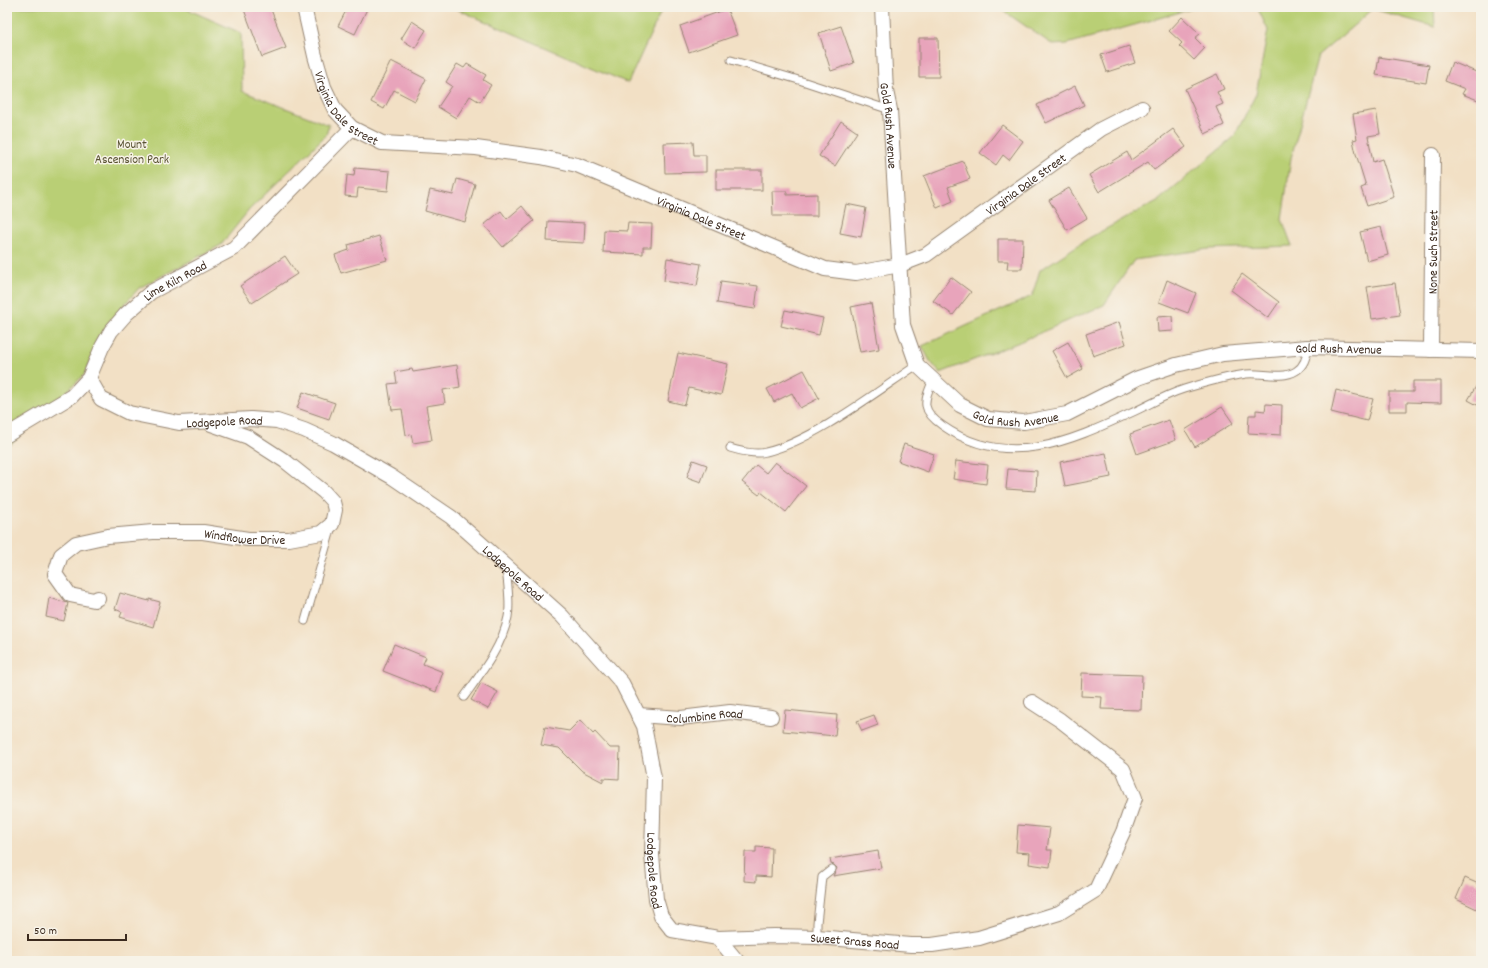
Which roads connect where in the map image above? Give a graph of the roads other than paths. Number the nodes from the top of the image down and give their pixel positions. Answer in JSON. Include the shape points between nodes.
{"nodes":[{"id":1,"x":304,"y":7,"type":"edge"},
{"id":2,"x":882,"y":7,"type":"edge"},
{"id":3,"x":731,"y":60,"type":"dead end"},
{"id":4,"x":1142,"y":108,"type":"dead end"},
{"id":5,"x":890,"y":110,"type":"junction"},
{"id":6,"x":352,"y":128,"type":"junction"},
{"id":7,"x":1433,"y":155,"type":"dead end"},
{"id":8,"x":900,"y":265,"type":"junction"},
{"id":9,"x":1307,"y":347,"type":"junction"},
{"id":10,"x":1431,"y":350,"type":"junction"},
{"id":11,"x":1481,"y":351,"type":"edge"},
{"id":12,"x":917,"y":365,"type":"junction"},
{"id":13,"x":89,"y":378,"type":"junction"},
{"id":14,"x":933,"y":380,"type":"junction"},
{"id":15,"x":207,"y":422,"type":"junction"},
{"id":16,"x":7,"y":435,"type":"edge"},
{"id":17,"x":730,"y":448,"type":"dead end"},
{"id":18,"x":334,"y":518,"type":"junction"},
{"id":19,"x":506,"y":567,"type":"junction"},
{"id":20,"x":98,"y":598,"type":"dead end"},
{"id":21,"x":305,"y":621,"type":"dead end"},
{"id":22,"x":464,"y":697,"type":"dead end"},
{"id":23,"x":1032,"y":702,"type":"dead end"},
{"id":24,"x":638,"y":715,"type":"junction"},
{"id":25,"x":771,"y":717,"type":"dead end"},
{"id":26,"x":832,"y":869,"type":"dead end"},
{"id":27,"x":817,"y":937,"type":"junction"},
{"id":28,"x":718,"y":938,"type":"junction"},
{"id":29,"x":737,"y":961,"type":"edge"}],
"edges":[{"from":1,"to":6,"type":"street","name":"Virginia Dale Street","via":[[314,56],[324,87],[334,110]]},
{"from":2,"to":5,"type":"street","name":"Gold Rush Avenue","via":[[886,91]]},
{"from":3,"to":5,"type":"lane"},
{"from":4,"to":8,"type":"street","name":"Virginia Dale Street","via":[[1101,129],[926,255]]},
{"from":5,"to":8,"type":"street","name":"Gold Rush Avenue"},
{"from":6,"to":8,"type":"street","name":"Virginia Dale Street","via":[[382,143],[476,148],[577,165],[825,269],[856,273]]},
{"from":6,"to":13,"type":"street","name":"Lime Kiln Road","via":[[234,248],[151,292],[126,314],[111,331]]},
{"from":7,"to":10,"type":"street","name":"None Such Street"},
{"from":8,"to":12,"type":"street","name":"Gold Rush Avenue","via":[[904,325]]},
{"from":9,"to":10,"type":"street","name":"Gold Rush Avenue"},
{"from":9,"to":14,"type":"street","name":"Gold Rush Avenue","via":[[1223,354],[1176,364],[1138,378],[1067,414],[1024,422],[988,419],[960,405]]},
{"from":9,"to":14,"type":"lane","via":[[1303,364],[1287,375],[1248,374],[1201,384],[1177,392],[1076,438],[1020,450],[1005,450],[968,439],[935,421],[927,410],[925,399]]},
{"from":10,"to":11,"type":"street","name":"Gold Rush Avenue"},
{"from":12,"to":14,"type":"street","name":"Gold Rush Avenue"},
{"from":12,"to":17,"type":"lane","via":[[813,432],[781,447],[765,452],[745,452]]},
{"from":13,"to":15,"type":"street","name":"Lodgepole Road","via":[[101,399],[129,413],[179,423]]},
{"from":13,"to":16,"type":"street","name":"Lime Kiln Road","via":[[72,396]]},
{"from":15,"to":18,"type":"street","via":[[248,437],[285,461],[333,502]]},
{"from":15,"to":19,"type":"street","name":"Lodgepole Road","via":[[251,419],[277,421],[333,443],[392,477],[451,517]]},
{"from":18,"to":20,"type":"street","name":"Windflower Drive","via":[[332,524],[321,533],[289,539],[248,539],[203,532],[153,532],[108,536],[76,543],[61,554],[55,574],[70,595],[94,600]]},
{"from":18,"to":21,"type":"lane"},
{"from":19,"to":22,"type":"lane","via":[[509,615],[490,660]]},
{"from":19,"to":24,"type":"street","name":"Lodgepole Road","via":[[562,616],[622,683]]},
{"from":23,"to":27,"type":"street","name":"Sweet Grass Road","via":[[1060,720],[1123,769],[1135,798],[1123,832],[1096,890],[1060,914],[979,938],[911,945]]},
{"from":24,"to":25,"type":"street","name":"Columbine Road","via":[[680,718],[730,712]]},
{"from":24,"to":28,"type":"street","name":"Lodgepole Road","via":[[644,726],[654,778],[652,855],[656,899],[661,916],[672,930]]},
{"from":26,"to":27,"type":"lane","via":[[822,877]]},
{"from":27,"to":28,"type":"street","name":"Sweet Grass Road"},
{"from":28,"to":29,"type":"street"}]}
